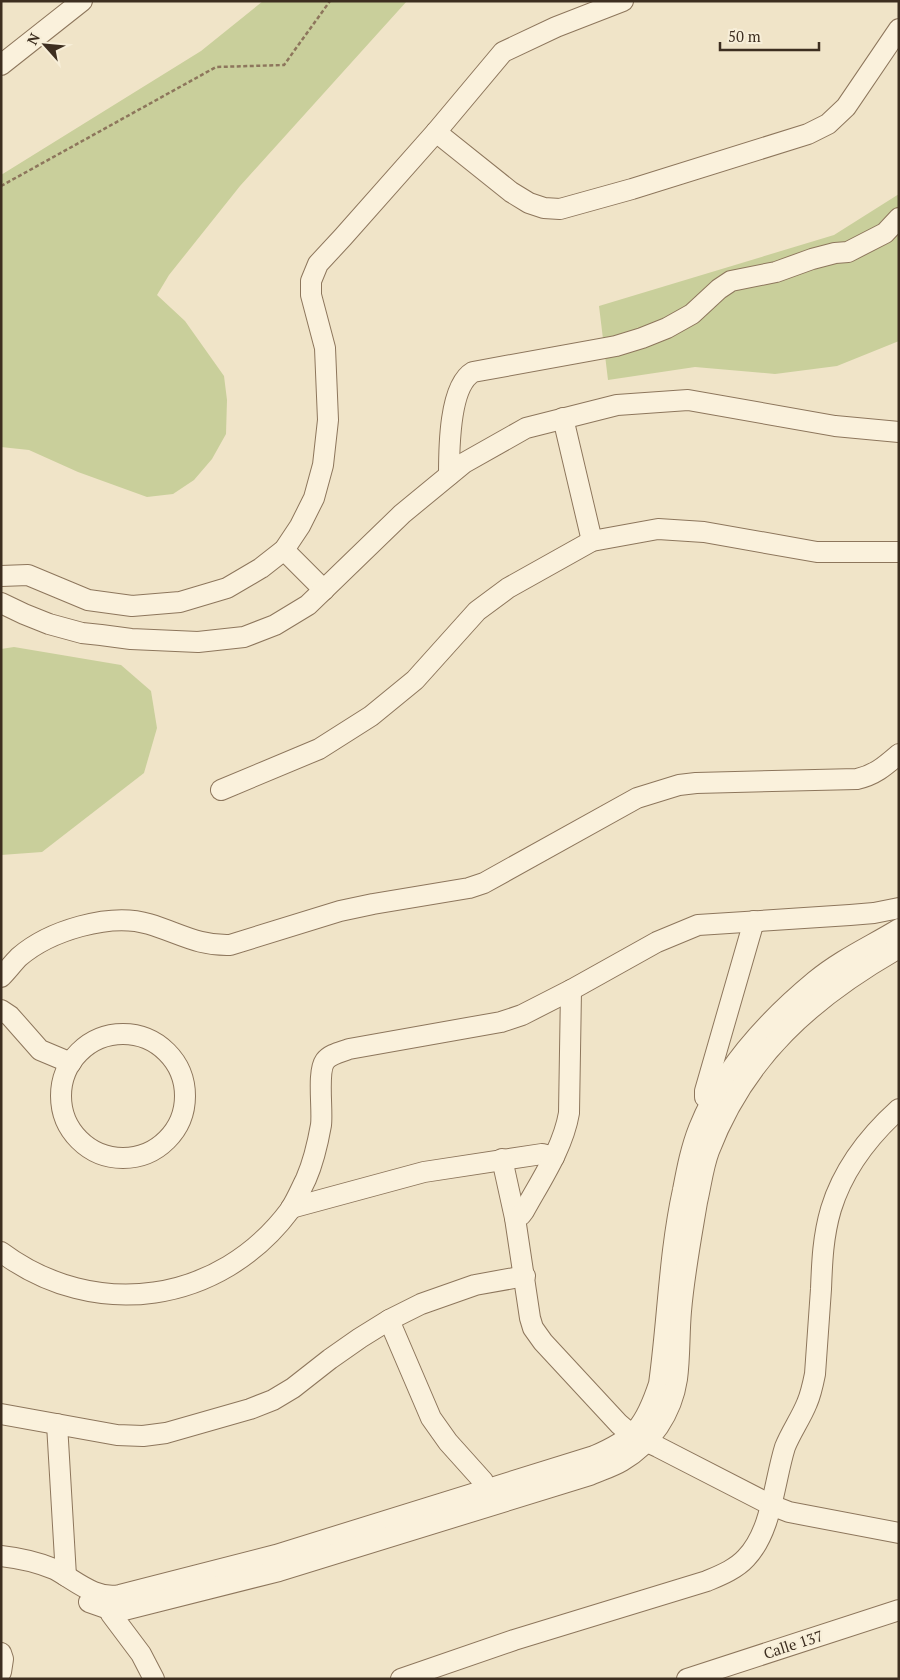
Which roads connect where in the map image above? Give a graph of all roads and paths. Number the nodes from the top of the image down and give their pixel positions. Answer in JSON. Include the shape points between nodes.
{"nodes":[{"id":1,"x":82,"y":1,"type":"edge"},
{"id":2,"x":330,"y":1,"type":"edge"},
{"id":3,"x":623,"y":1,"type":"edge"},
{"id":4,"x":899,"y":29,"type":"edge"},
{"id":5,"x":1,"y":65,"type":"edge"},
{"id":6,"x":436,"y":132,"type":"junction"},
{"id":7,"x":1,"y":186,"type":"edge"},
{"id":8,"x":899,"y":218,"type":"edge"},
{"id":9,"x":563,"y":418,"type":"junction"},
{"id":10,"x":899,"y":432,"type":"edge"},
{"id":11,"x":449,"y":475,"type":"junction"},
{"id":12,"x":592,"y":541,"type":"junction"},
{"id":13,"x":284,"y":550,"type":"junction"},
{"id":14,"x":899,"y":552,"type":"edge"},
{"id":15,"x":1,"y":576,"type":"edge"},
{"id":16,"x":324,"y":590,"type":"junction"},
{"id":17,"x":1,"y":602,"type":"edge"},
{"id":18,"x":899,"y":754,"type":"edge"},
{"id":19,"x":221,"y":790,"type":"dead end"},
{"id":20,"x":899,"y":908,"type":"edge"},
{"id":21,"x":754,"y":921,"type":"junction"},
{"id":22,"x":899,"y":929,"type":"edge"},
{"id":23,"x":899,"y":948,"type":"edge"},
{"id":24,"x":1,"y":977,"type":"edge"},
{"id":25,"x":571,"y":990,"type":"junction"},
{"id":26,"x":1,"y":1010,"type":"edge"},
{"id":27,"x":70,"y":1063,"type":"junction"},
{"id":28,"x":720,"y":1105,"type":"junction"},
{"id":29,"x":899,"y":1109,"type":"edge"},
{"id":30,"x":554,"y":1156,"type":"junction"},
{"id":31,"x":502,"y":1159,"type":"junction"},
{"id":32,"x":291,"y":1208,"type":"junction"},
{"id":33,"x":515,"y":1218,"type":"junction"},
{"id":34,"x":1,"y":1252,"type":"edge"},
{"id":35,"x":524,"y":1276,"type":"junction"},
{"id":36,"x":389,"y":1320,"type":"junction"},
{"id":37,"x":1,"y":1414,"type":"edge"},
{"id":38,"x":56,"y":1424,"type":"junction"},
{"id":39,"x":639,"y":1438,"type":"junction"},
{"id":40,"x":489,"y":1496,"type":"junction"},
{"id":41,"x":771,"y":1505,"type":"junction"},
{"id":42,"x":898,"y":1532,"type":"edge"},
{"id":43,"x":1,"y":1556,"type":"edge"},
{"id":44,"x":1,"y":1569,"type":"edge"},
{"id":45,"x":66,"y":1576,"type":"junction"},
{"id":46,"x":109,"y":1603,"type":"junction"},
{"id":47,"x":899,"y":1610,"type":"edge"},
{"id":48,"x":1,"y":1653,"type":"edge"},
{"id":49,"x":1,"y":1672,"type":"edge"},
{"id":50,"x":154,"y":1679,"type":"edge"},
{"id":51,"x":401,"y":1679,"type":"edge"},
{"id":52,"x":687,"y":1679,"type":"edge"}],
"edges":[{"from":1,"to":5,"type":"street"},
{"from":2,"to":7,"type":"path","via":[[284,65],[216,67]]},
{"from":3,"to":6,"type":"street","via":[[503,52]]},
{"from":4,"to":6,"type":"street","via":[[846,107],[828,124],[808,134],[560,209],[529,203],[511,192]]},
{"from":6,"to":13,"type":"street","via":[[318,264],[311,281],[311,295],[325,348],[327,429],[323,465],[314,498]]},
{"from":8,"to":11,"type":"street","via":[[885,233],[848,252],[812,259],[776,272],[731,280],[692,314],[642,338],[616,346],[473,372],[467,376],[456,402],[449,447]]},
{"from":9,"to":10,"type":"street","via":[[617,405],[688,400],[835,426]]},
{"from":9,"to":11,"type":"street","via":[[526,428]]},
{"from":9,"to":12,"type":"street"},
{"from":11,"to":16,"type":"street","via":[[402,514]]},
{"from":12,"to":14,"type":"street","via":[[658,529],[704,532],[816,552]]},
{"from":12,"to":19,"type":"street","via":[[508,588],[477,611],[415,680],[371,716],[319,749]]},
{"from":13,"to":15,"type":"street","via":[[227,588],[180,602],[132,606],[88,600],[28,575]]},
{"from":13,"to":16,"type":"street"},
{"from":16,"to":17,"type":"street","via":[[308,605],[275,625],[244,637],[198,642],[82,633],[41,621]]},
{"from":18,"to":24,"type":"street","via":[[879,771],[857,779],[679,785],[637,798],[484,883],[340,911],[230,944],[213,946],[196,942],[137,922],[115,920],[94,924],[45,940],[19,957]]},
{"from":20,"to":21,"type":"street","via":[[874,913]]},
{"from":21,"to":25,"type":"street","via":[[698,926],[681,932]]},
{"from":21,"to":28,"type":"street","via":[[704,1091],[705,1096]]},
{"from":22,"to":28,"type":"street","via":[[816,980],[785,1007],[728,1074]]},
{"from":23,"to":28,"type":"street","via":[[822,997],[796,1020]]},
{"from":25,"to":30,"type":"street","via":[[569,1113]]},
{"from":25,"to":32,"type":"street","via":[[501,1022],[349,1049],[332,1055],[325,1061],[322,1072],[321,1124],[315,1150],[307,1177]]},
{"from":26,"to":27,"type":"street","via":[[40,1050]]},
{"from":27,"to":27,"type":"street","via":[[63,1081],[61,1100],[66,1120],[76,1136],[91,1149],[109,1156],[128,1158],[147,1153],[164,1143],[176,1128],[184,1108],[185,1086],[174,1060],[165,1049],[147,1037],[125,1033],[104,1036],[85,1047]]},
{"from":28,"to":39,"type":"street","via":[[693,1145],[676,1223],[659,1384]]},
{"from":29,"to":41,"type":"street","via":[[859,1153],[831,1209],[823,1242],[814,1380],[807,1403],[785,1447]]},
{"from":30,"to":31,"type":"street","via":[[542,1154]]},
{"from":30,"to":33,"type":"street","via":[[524,1211]]},
{"from":31,"to":32,"type":"street","via":[[424,1172]]},
{"from":31,"to":33,"type":"street"},
{"from":32,"to":34,"type":"street","via":[[265,1239],[230,1265],[180,1288],[155,1293],[127,1295],[77,1290],[19,1266]]},
{"from":33,"to":35,"type":"street"},
{"from":35,"to":36,"type":"street","via":[[452,1292]]},
{"from":35,"to":39,"type":"street","via":[[533,1328],[619,1424]]},
{"from":36,"to":38,"type":"street","via":[[293,1388],[250,1409],[166,1433],[143,1436],[117,1435]]},
{"from":36,"to":40,"type":"street","via":[[431,1418],[483,1481]]},
{"from":37,"to":38,"type":"street"},
{"from":38,"to":45,"type":"street"},
{"from":39,"to":40,"type":"street"},
{"from":39,"to":41,"type":"street"},
{"from":40,"to":46,"type":"street","via":[[120,1595]]},
{"from":41,"to":42,"type":"street","via":[[789,1512]]},
{"from":41,"to":51,"type":"street","via":[[760,1538],[746,1558],[727,1573]]},
{"from":43,"to":45,"type":"street","via":[[38,1564]]},
{"from":44,"to":46,"type":"street","via":[[50,1582],[91,1603]]},
{"from":45,"to":46,"type":"street"},
{"from":46,"to":50,"type":"street","via":[[115,1621],[141,1654]]},
{"from":47,"to":52,"type":"street","name":"Calle 137"},
{"from":48,"to":49,"type":"street"}]}
